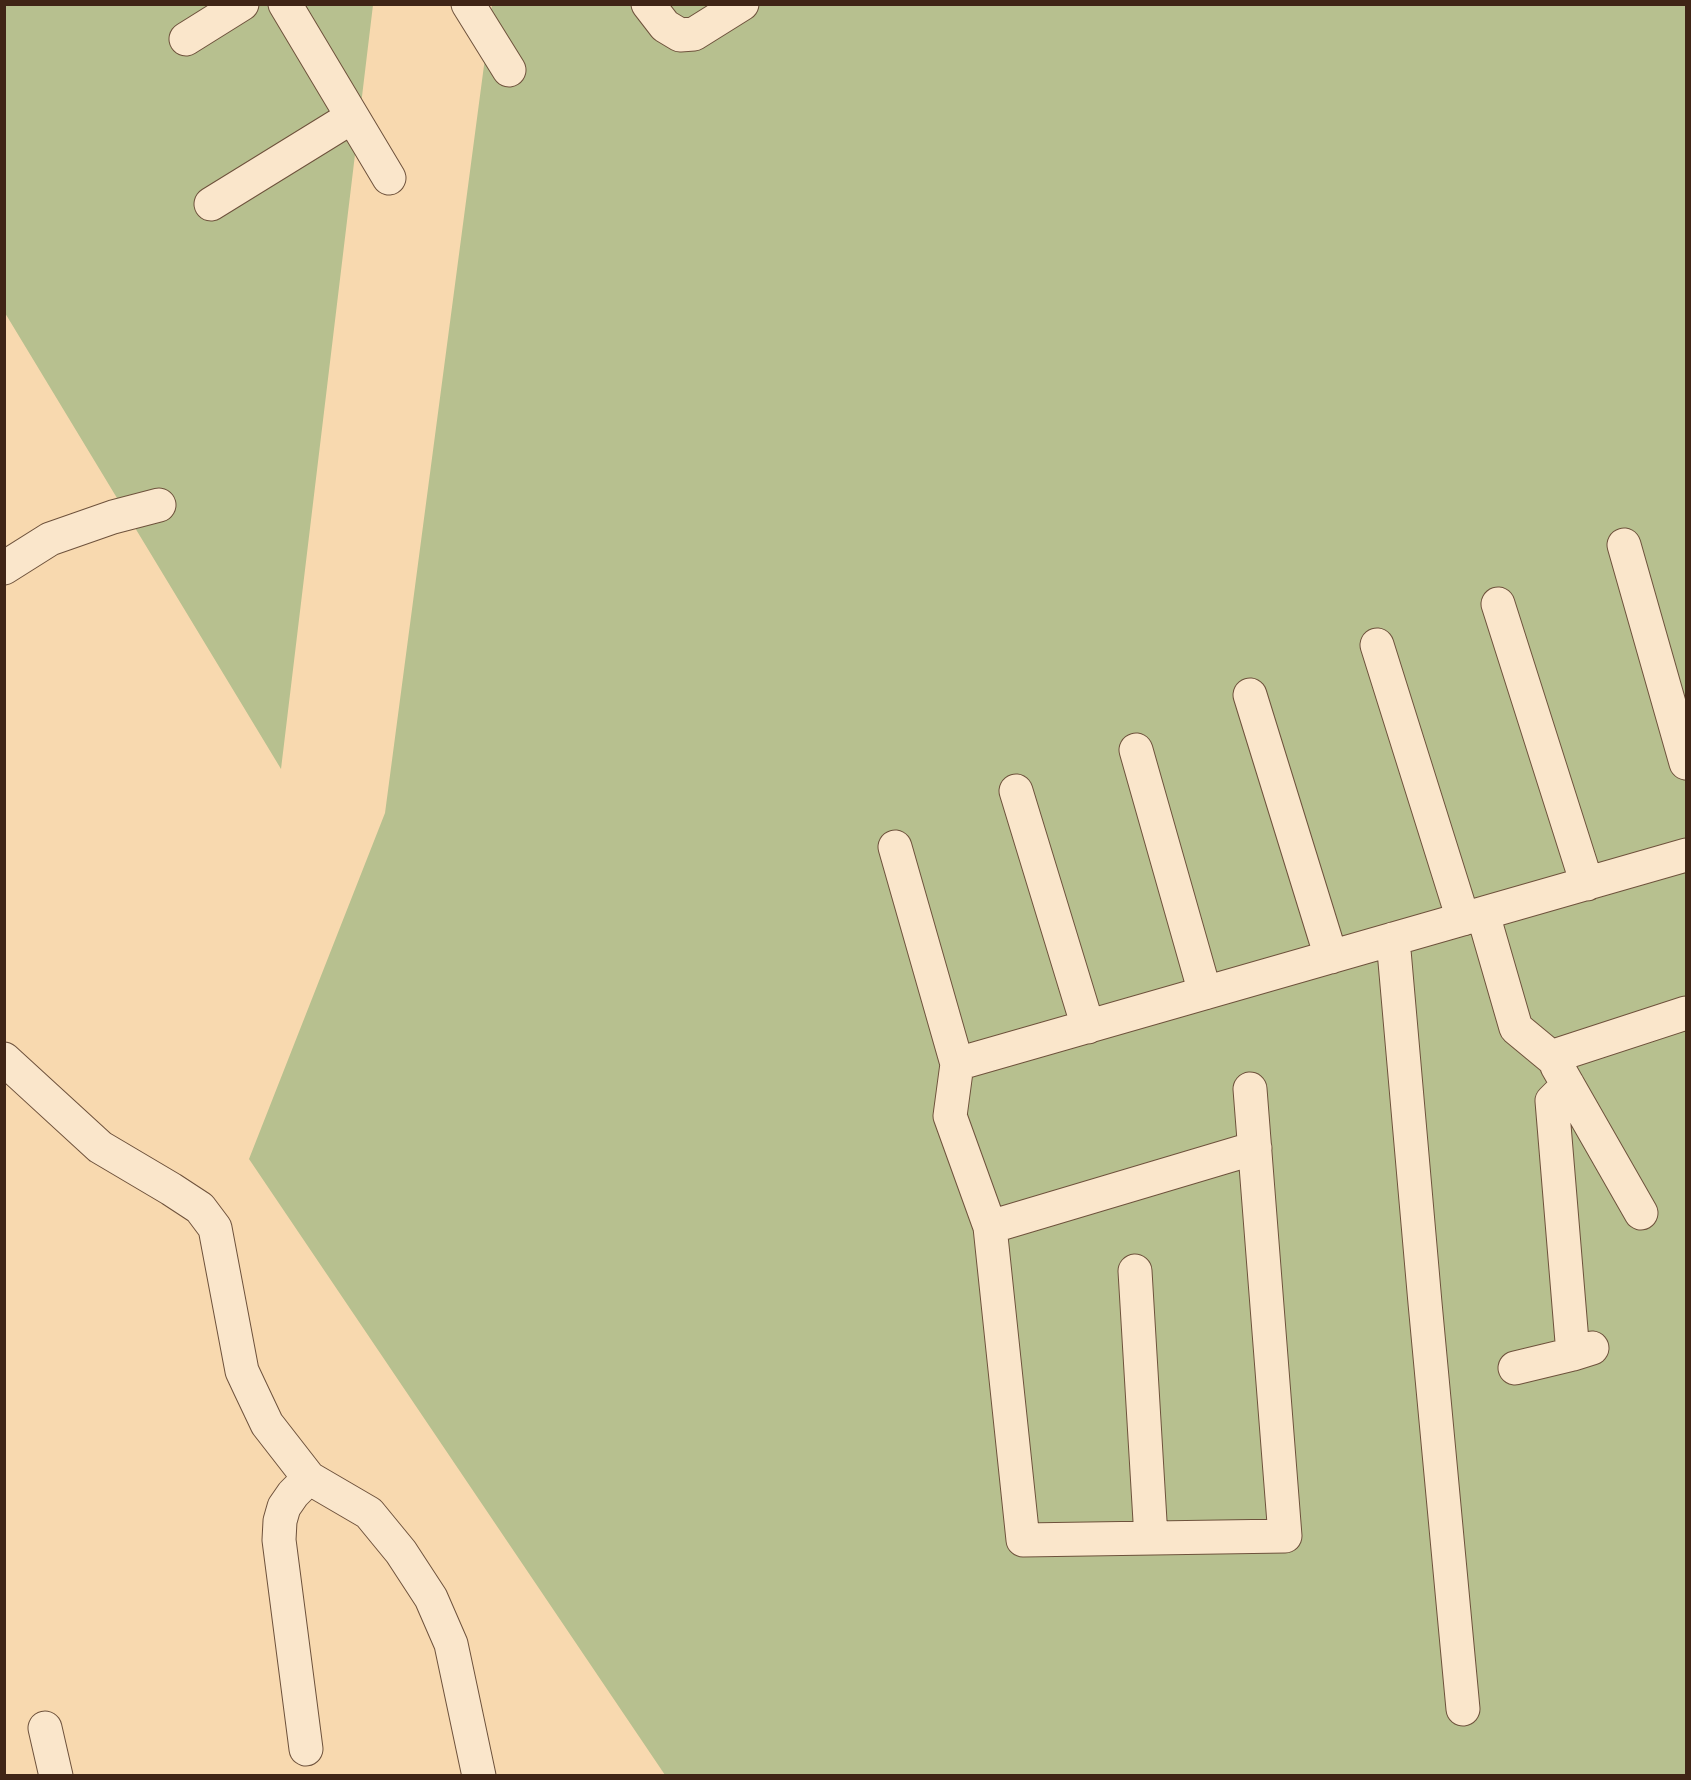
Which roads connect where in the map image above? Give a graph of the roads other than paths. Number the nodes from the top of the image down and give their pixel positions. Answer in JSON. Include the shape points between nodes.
{"nodes":[{"id":1,"x":242,"y":4,"type":"edge"},
{"id":2,"x":285,"y":4,"type":"edge"},
{"id":3,"x":468,"y":4,"type":"edge"},
{"id":4,"x":648,"y":4,"type":"edge"},
{"id":5,"x":742,"y":4,"type":"edge"},
{"id":6,"x":186,"y":39,"type":"dead end"},
{"id":7,"x":509,"y":70,"type":"dead end"},
{"id":8,"x":352,"y":117,"type":"junction"},
{"id":9,"x":389,"y":177,"type":"dead end"},
{"id":10,"x":211,"y":204,"type":"dead end"},
{"id":11,"x":159,"y":505,"type":"dead end"},
{"id":12,"x":1624,"y":545,"type":"dead end"},
{"id":13,"x":4,"y":568,"type":"edge"},
{"id":14,"x":1498,"y":604,"type":"dead end"},
{"id":15,"x":1377,"y":645,"type":"dead end"},
{"id":16,"x":1250,"y":695,"type":"dead end"},
{"id":17,"x":1136,"y":750,"type":"dead end"},
{"id":18,"x":1686,"y":762,"type":"edge"},
{"id":19,"x":1016,"y":791,"type":"dead end"},
{"id":20,"x":895,"y":847,"type":"dead end"},
{"id":21,"x":1686,"y":855,"type":"edge"},
{"id":22,"x":1587,"y":884,"type":"junction"},
{"id":23,"x":1473,"y":916,"type":"junction"},
{"id":24,"x":1393,"y":939,"type":"junction"},
{"id":25,"x":1331,"y":957,"type":"junction"},
{"id":26,"x":1204,"y":993,"type":"junction"},
{"id":27,"x":1686,"y":1013,"type":"edge"},
{"id":28,"x":1088,"y":1027,"type":"junction"},
{"id":29,"x":1551,"y":1057,"type":"junction"},
{"id":30,"x":4,"y":1059,"type":"edge"},
{"id":31,"x":957,"y":1064,"type":"junction"},
{"id":32,"x":1568,"y":1085,"type":"junction"},
{"id":33,"x":1250,"y":1089,"type":"dead end"},
{"id":34,"x":1255,"y":1148,"type":"junction"},
{"id":35,"x":1641,"y":1213,"type":"dead end"},
{"id":36,"x":990,"y":1227,"type":"junction"},
{"id":37,"x":1135,"y":1271,"type":"dead end"},
{"id":38,"x":1515,"y":1368,"type":"dead end"},
{"id":39,"x":309,"y":1478,"type":"junction"},
{"id":40,"x":1151,"y":1538,"type":"junction"},
{"id":41,"x":1463,"y":1709,"type":"dead end"},
{"id":42,"x":45,"y":1728,"type":"dead end"},
{"id":43,"x":306,"y":1749,"type":"dead end"},
{"id":44,"x":56,"y":1776,"type":"edge"},
{"id":45,"x":479,"y":1776,"type":"edge"}],
"edges":[{"from":1,"to":6,"type":"street"},
{"from":2,"to":8,"type":"street"},
{"from":3,"to":7,"type":"street"},
{"from":4,"to":5,"type":"street","via":[[665,26],[680,35],[694,34]]},
{"from":8,"to":9,"type":"street"},
{"from":8,"to":10,"type":"street"},
{"from":11,"to":13,"type":"street","via":[[50,539]]},
{"from":12,"to":18,"type":"street"},
{"from":14,"to":22,"type":"street"},
{"from":15,"to":23,"type":"street"},
{"from":16,"to":25,"type":"street"},
{"from":17,"to":26,"type":"street"},
{"from":19,"to":28,"type":"street"},
{"from":20,"to":31,"type":"street"},
{"from":21,"to":22,"type":"street"},
{"from":22,"to":23,"type":"street"},
{"from":23,"to":24,"type":"street"},
{"from":23,"to":29,"type":"street","via":[[1516,1028]]},
{"from":24,"to":25,"type":"street"},
{"from":24,"to":41,"type":"street"},
{"from":25,"to":26,"type":"street"},
{"from":26,"to":28,"type":"street"},
{"from":27,"to":29,"type":"street"},
{"from":28,"to":31,"type":"street"},
{"from":29,"to":32,"type":"street"},
{"from":30,"to":39,"type":"street","via":[[100,1147],[200,1208],[215,1228],[242,1371],[267,1425]]},
{"from":31,"to":36,"type":"street","via":[[950,1116]]},
{"from":32,"to":35,"type":"street"},
{"from":32,"to":38,"type":"street","via":[[1552,1101],[1583,1351]]},
{"from":33,"to":34,"type":"street"},
{"from":34,"to":36,"type":"street"},
{"from":34,"to":40,"type":"street","via":[[1285,1536]]},
{"from":36,"to":40,"type":"street","via":[[1023,1540]]},
{"from":37,"to":40,"type":"street"},
{"from":39,"to":43,"type":"street","via":[[284,1507],[279,1540]]},
{"from":39,"to":45,"type":"street","via":[[369,1513],[431,1598],[451,1644]]},
{"from":42,"to":44,"type":"street"}]}
